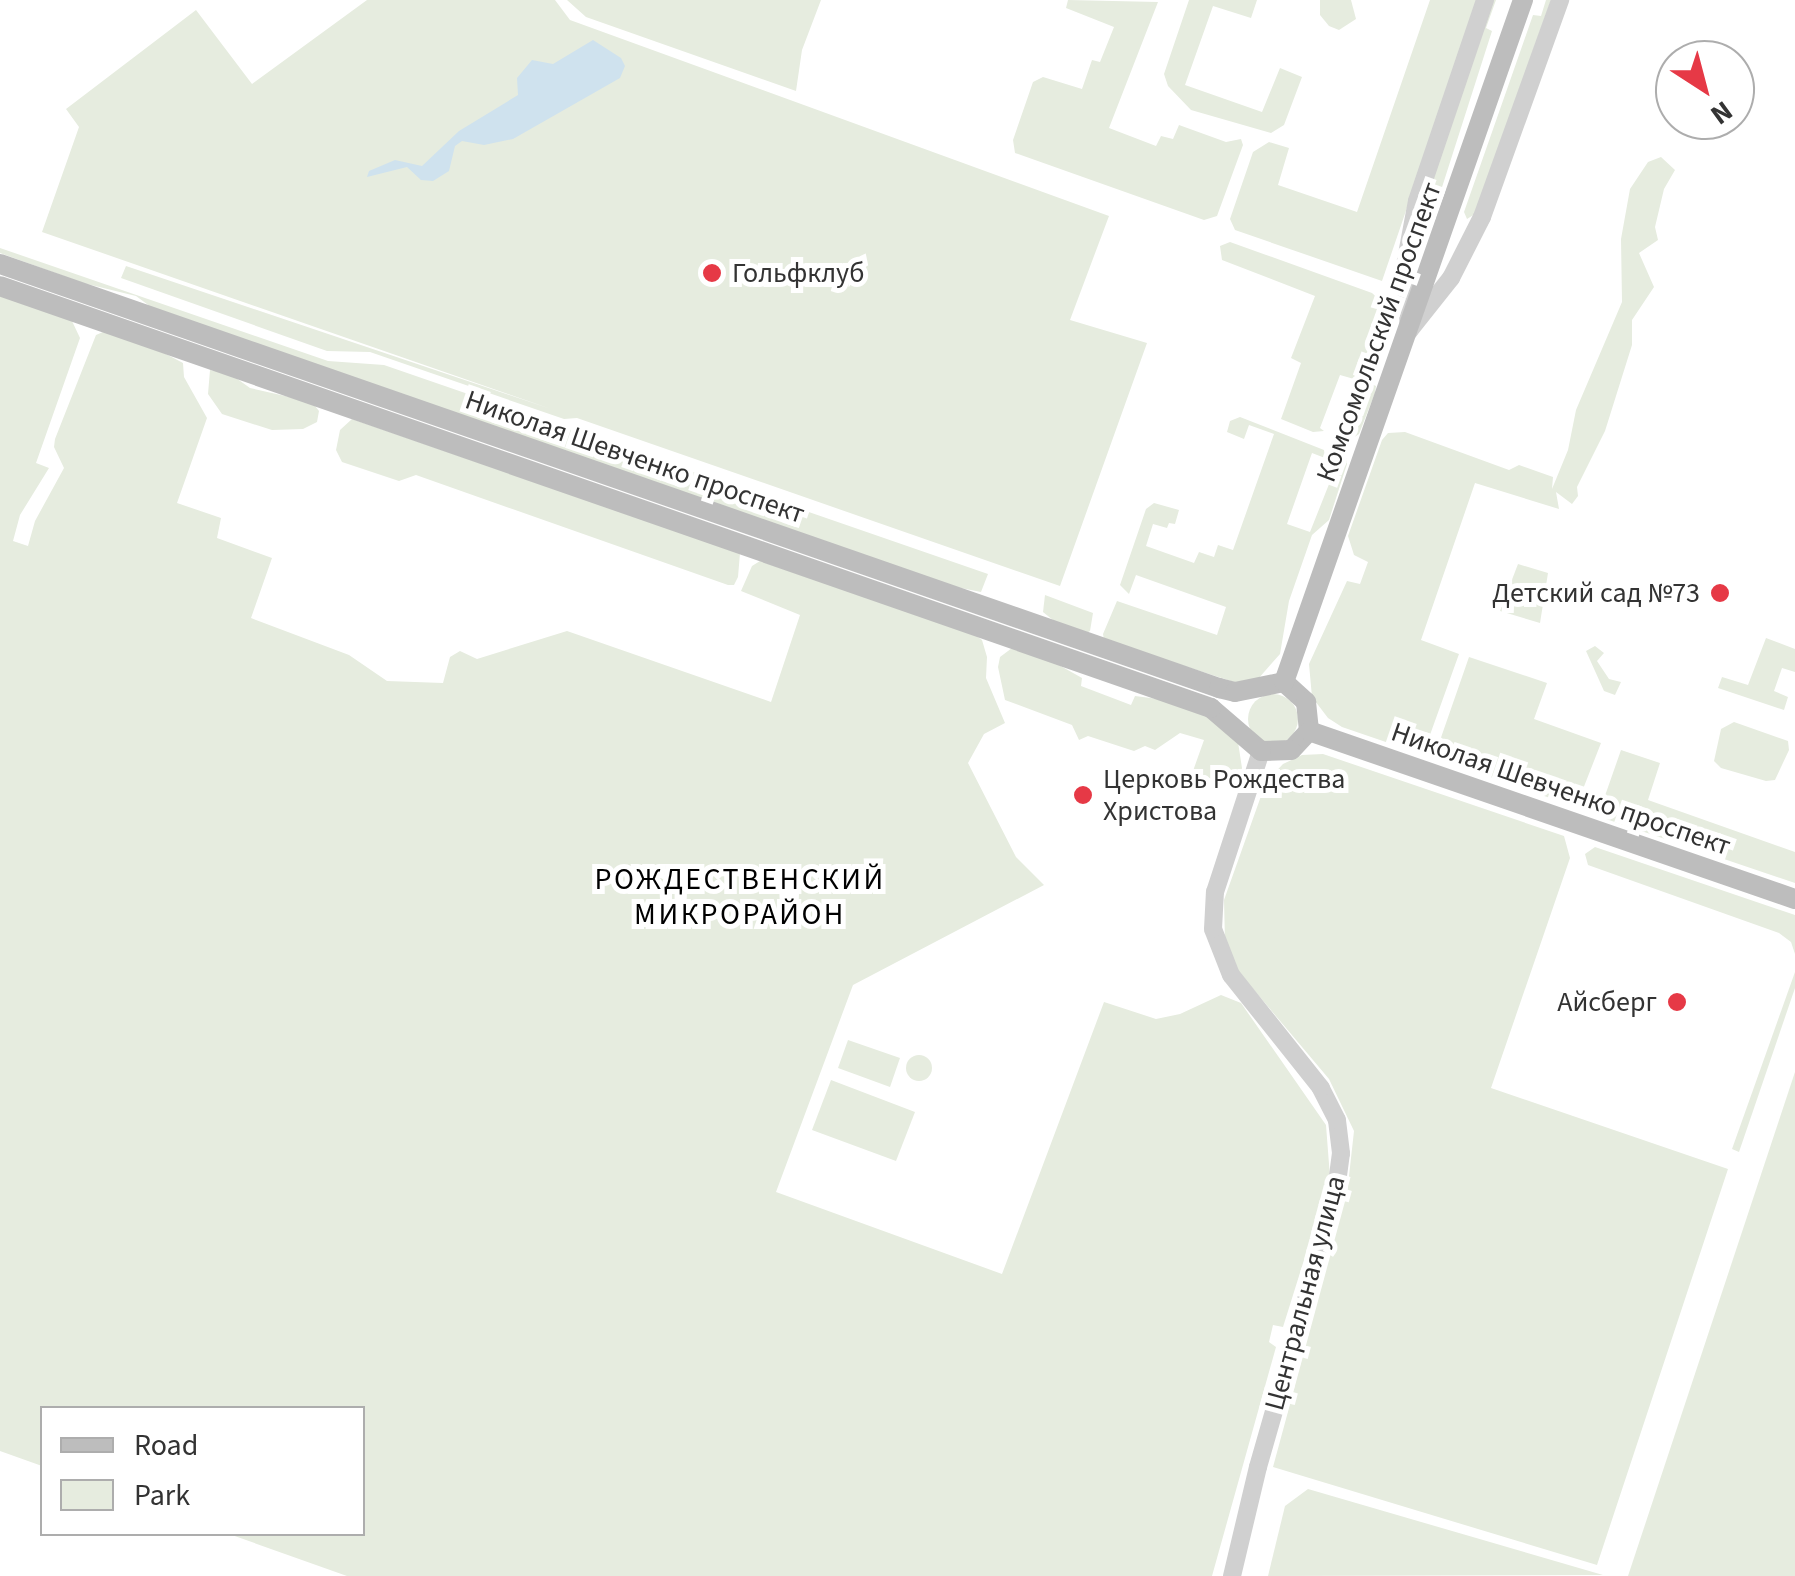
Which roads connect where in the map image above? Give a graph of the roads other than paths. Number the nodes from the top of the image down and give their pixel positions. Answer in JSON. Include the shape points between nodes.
{"nodes":[{"id":1,"x":1485,"y":0,"type":"edge"},
{"id":2,"x":1524,"y":0,"type":"edge"},
{"id":3,"x":1560,"y":0,"type":"edge"},
{"id":4,"x":0,"y":264,"type":"edge"},
{"id":5,"x":0,"y":286,"type":"edge"},
{"id":6,"x":1409,"y":331,"type":"junction"},
{"id":7,"x":344,"y":395,"type":"junction"},
{"id":8,"x":1284,"y":682,"type":"junction"},
{"id":9,"x":1254,"y":688,"type":"junction"},
{"id":10,"x":1309,"y":731,"type":"junction"},
{"id":11,"x":1243,"y":735,"type":"junction"},
{"id":12,"x":1261,"y":751,"type":"junction"},
{"id":13,"x":1795,"y":899,"type":"edge"},
{"id":14,"x":1232,"y":1576,"type":"edge"}],
"edges":[{"from":1,"to":6,"type":"street","via":[[1417,200],[1405,265]]},
{"from":2,"to":6,"type":"main road","name":"Комсомольский проспект"},
{"from":3,"to":6,"type":"street","via":[[1482,216],[1451,278]]},
{"from":4,"to":7,"type":"main road","name":"Николая Шевченко проспект"},
{"from":5,"to":7,"type":"main road","name":"Николая Шевченко проспект"},
{"from":6,"to":8,"type":"main road","name":"Комсомольский проспект"},
{"from":7,"to":9,"type":"main road","name":"Николая Шевченко проспект","via":[[1219,688]]},
{"from":7,"to":11,"type":"main road","name":"Николая Шевченко проспект","via":[[1211,708]]},
{"from":8,"to":9,"type":"main road"},
{"from":8,"to":10,"type":"main road","via":[[1306,702]]},
{"from":9,"to":11,"type":"main road","via":[[1240,706]]},
{"from":10,"to":12,"type":"main road","via":[[1292,750]]},
{"from":10,"to":13,"type":"main road","name":"Николая Шевченко проспект"},
{"from":11,"to":12,"type":"main road"},
{"from":12,"to":14,"type":"street","name":"Центральная улица","via":[[1215,892],[1214,929],[1231,975],[1321,1088],[1336,1120],[1340,1154],[1335,1198]]}]}
